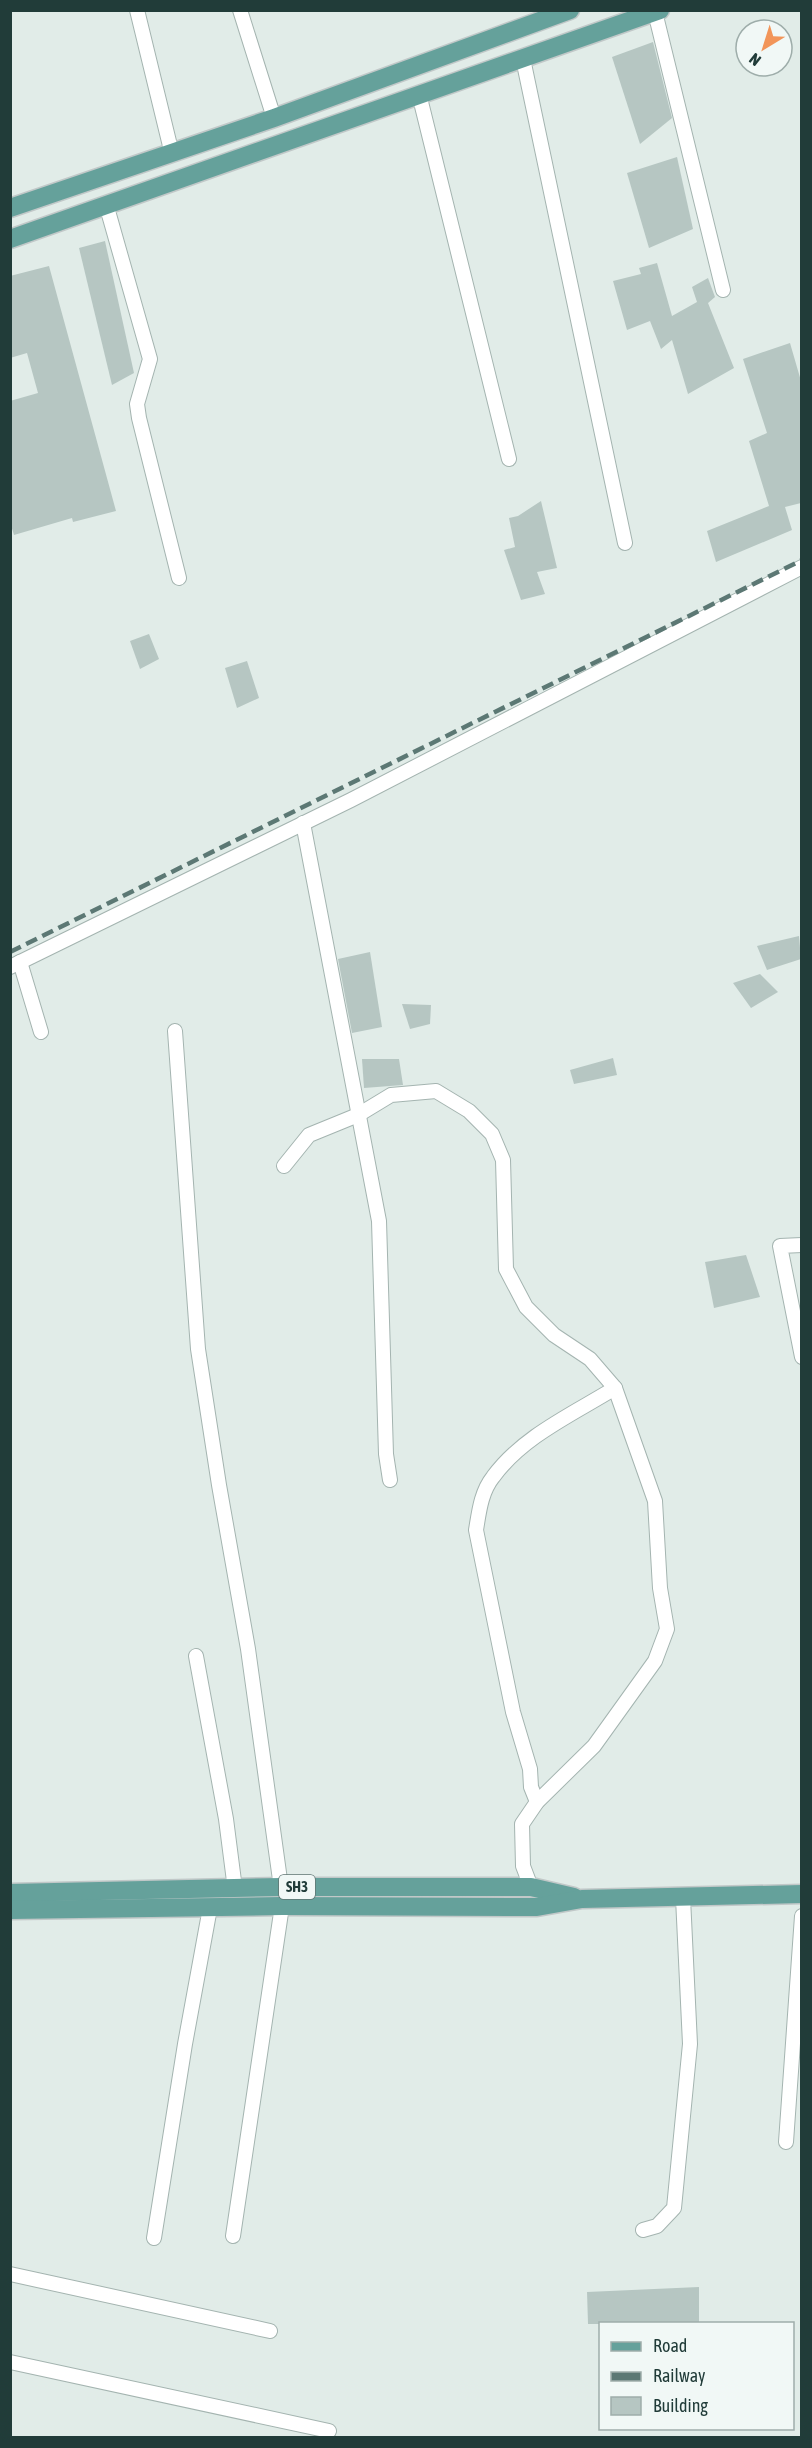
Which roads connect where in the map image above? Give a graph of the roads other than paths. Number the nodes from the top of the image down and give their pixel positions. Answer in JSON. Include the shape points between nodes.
{"nodes":[{"id":1,"x":137,"y":10,"type":"edge"},
{"id":2,"x":240,"y":10,"type":"edge"},
{"id":3,"x":570,"y":10,"type":"edge"},
{"id":4,"x":657,"y":11,"type":"edge"},
{"id":5,"x":523,"y":59,"type":"junction"},
{"id":6,"x":419,"y":94,"type":"junction"},
{"id":7,"x":274,"y":118,"type":"junction"},
{"id":8,"x":172,"y":154,"type":"junction"},
{"id":9,"x":106,"y":204,"type":"junction"},
{"id":10,"x":10,"y":208,"type":"edge"},
{"id":11,"x":10,"y":239,"type":"edge"},
{"id":12,"x":723,"y":290,"type":"dead end"},
{"id":13,"x":509,"y":459,"type":"dead end"},
{"id":14,"x":625,"y":543,"type":"dead end"},
{"id":15,"x":801,"y":567,"type":"edge"},
{"id":16,"x":179,"y":578,"type":"dead end"},
{"id":17,"x":303,"y":823,"type":"junction"},
{"id":18,"x":16,"y":965,"type":"edge"},
{"id":19,"x":175,"y":1031,"type":"dead end"},
{"id":20,"x":41,"y":1032,"type":"dead end"},
{"id":21,"x":358,"y":1114,"type":"junction"},
{"id":22,"x":285,"y":1166,"type":"dead end"},
{"id":23,"x":801,"y":1245,"type":"edge"},
{"id":24,"x":801,"y":1357,"type":"edge"},
{"id":25,"x":615,"y":1388,"type":"junction"},
{"id":26,"x":390,"y":1480,"type":"dead end"},
{"id":27,"x":196,"y":1656,"type":"dead end"},
{"id":28,"x":537,"y":1802,"type":"junction"},
{"id":29,"x":281,"y":1887,"type":"junction"},
{"id":30,"x":531,"y":1887,"type":"junction"},
{"id":31,"x":235,"y":1889,"type":"junction"},
{"id":32,"x":10,"y":1893,"type":"edge"},
{"id":33,"x":801,"y":1894,"type":"edge"},
{"id":34,"x":683,"y":1898,"type":"junction"},
{"id":35,"x":582,"y":1899,"type":"junction"},
{"id":36,"x":282,"y":1906,"type":"junction"},
{"id":37,"x":210,"y":1908,"type":"junction"},
{"id":38,"x":10,"y":1910,"type":"edge"},
{"id":39,"x":801,"y":1916,"type":"edge"},
{"id":40,"x":786,"y":2142,"type":"dead end"},
{"id":41,"x":643,"y":2230,"type":"dead end"},
{"id":42,"x":233,"y":2236,"type":"dead end"},
{"id":43,"x":154,"y":2238,"type":"dead end"},
{"id":44,"x":10,"y":2274,"type":"edge"},
{"id":45,"x":270,"y":2331,"type":"dead end"},
{"id":46,"x":10,"y":2362,"type":"edge"},
{"id":47,"x":329,"y":2431,"type":"dead end"}],
"edges":[{"from":1,"to":8,"type":"street"},
{"from":2,"to":7,"type":"street"},
{"from":3,"to":7,"type":"main road"},
{"from":4,"to":5,"type":"main road"},
{"from":4,"to":12,"type":"street"},
{"from":5,"to":6,"type":"main road"},
{"from":5,"to":14,"type":"street"},
{"from":6,"to":9,"type":"main road"},
{"from":6,"to":13,"type":"street"},
{"from":7,"to":8,"type":"main road"},
{"from":8,"to":10,"type":"main road"},
{"from":9,"to":11,"type":"main road"},
{"from":9,"to":16,"type":"street","via":[[150,359],[137,404]]},
{"from":15,"to":17,"type":"street"},
{"from":17,"to":18,"type":"street"},
{"from":17,"to":21,"type":"street"},
{"from":18,"to":20,"type":"street"},
{"from":19,"to":29,"type":"street","via":[[198,1349],[248,1649]]},
{"from":21,"to":22,"type":"street","via":[[309,1136]]},
{"from":21,"to":25,"type":"street","via":[[391,1095],[436,1091],[469,1111],[492,1134],[503,1160],[506,1269],[526,1307],[554,1335],[591,1359]]},
{"from":21,"to":26,"type":"street","via":[[379,1221]]},
{"from":23,"to":24,"type":"street","via":[[780,1246]]},
{"from":25,"to":28,"type":"street","via":[[655,1502],[660,1588],[667,1629],[655,1660],[594,1746]]},
{"from":25,"to":28,"type":"street","via":[[529,1439],[492,1478],[480,1504],[476,1530],[513,1713]]},
{"from":27,"to":31,"type":"street"},
{"from":28,"to":30,"type":"street","via":[[522,1824],[523,1866]]},
{"from":29,"to":30,"type":"main road","number":"SH3"},
{"from":29,"to":31,"type":"main road","number":"SH3"},
{"from":30,"to":35,"type":"main road","number":"SH3"},
{"from":31,"to":32,"type":"main road","number":"SH3"},
{"from":33,"to":34,"type":"main road","number":"SH3"},
{"from":34,"to":35,"type":"main road","number":"SH3"},
{"from":34,"to":41,"type":"street","via":[[690,2044],[674,2208],[657,2226]]},
{"from":35,"to":36,"type":"main road","number":"SH3","via":[[537,1907]]},
{"from":36,"to":37,"type":"main road","number":"SH3"},
{"from":36,"to":42,"type":"street"},
{"from":37,"to":38,"type":"main road","number":"SH3"},
{"from":37,"to":43,"type":"street"},
{"from":39,"to":40,"type":"street"},
{"from":44,"to":45,"type":"street"},
{"from":46,"to":47,"type":"street"}]}
